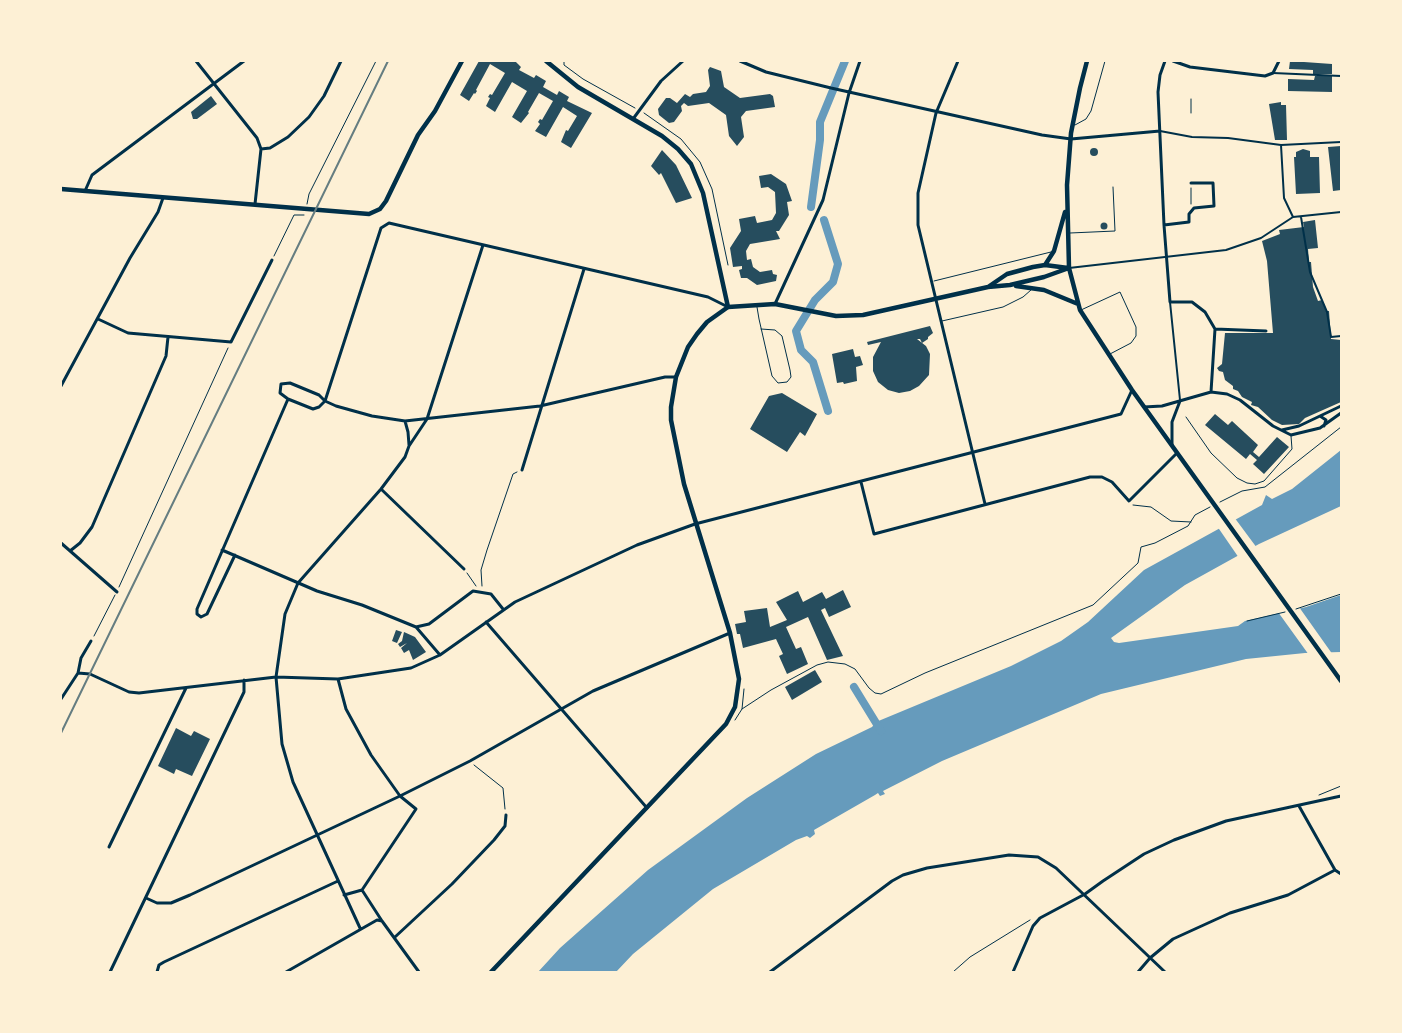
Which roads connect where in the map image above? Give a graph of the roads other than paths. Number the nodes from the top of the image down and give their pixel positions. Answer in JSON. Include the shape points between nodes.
{"nodes":[{"id":1,"x":196,"y":61,"type":"edge"},
{"id":2,"x":244,"y":61,"type":"edge"},
{"id":3,"x":341,"y":61,"type":"edge"},
{"id":4,"x":462,"y":61,"type":"edge"},
{"id":5,"x":684,"y":61,"type":"edge"},
{"id":6,"x":740,"y":61,"type":"edge"},
{"id":7,"x":860,"y":61,"type":"edge"},
{"id":8,"x":958,"y":61,"type":"edge"},
{"id":9,"x":1087,"y":61,"type":"edge"},
{"id":10,"x":1105,"y":61,"type":"edge"},
{"id":11,"x":1165,"y":61,"type":"edge"},
{"id":12,"x":1173,"y":61,"type":"edge"},
{"id":13,"x":1279,"y":61,"type":"edge"},
{"id":14,"x":547,"y":62,"type":"edge"},
{"id":15,"x":1273,"y":73,"type":"junction"},
{"id":16,"x":1341,"y":76,"type":"edge"},
{"id":17,"x":214,"y":83,"type":"junction"},
{"id":18,"x":849,"y":93,"type":"junction"},
{"id":19,"x":936,"y":113,"type":"junction"},
{"id":20,"x":633,"y":119,"type":"junction"},
{"id":21,"x":1072,"y":126,"type":"junction"},
{"id":22,"x":1160,"y":132,"type":"junction"},
{"id":23,"x":1071,"y":139,"type":"junction"},
{"id":24,"x":1341,"y":142,"type":"edge"},
{"id":25,"x":1281,"y":145,"type":"junction"},
{"id":26,"x":261,"y":149,"type":"junction"},
{"id":27,"x":1190,"y":183,"type":"road end"},
{"id":28,"x":1113,"y":187,"type":"dead end"},
{"id":29,"x":61,"y":189,"type":"edge"},
{"id":30,"x":84,"y":191,"type":"junction"},
{"id":31,"x":162,"y":198,"type":"junction"},
{"id":32,"x":255,"y":204,"type":"junction"},
{"id":33,"x":1067,"y":206,"type":"junction"},
{"id":34,"x":1341,"y":212,"type":"edge"},
{"id":35,"x":1301,"y":217,"type":"junction"},
{"id":36,"x":1293,"y":218,"type":"junction"},
{"id":37,"x":1164,"y":225,"type":"junction"},
{"id":38,"x":1068,"y":233,"type":"junction"},
{"id":39,"x":484,"y":245,"type":"junction"},
{"id":40,"x":1054,"y":251,"type":"junction"},
{"id":41,"x":1166,"y":257,"type":"junction"},
{"id":42,"x":272,"y":260,"type":"road end"},
{"id":43,"x":1045,"y":265,"type":"junction"},
{"id":44,"x":1069,"y":268,"type":"junction"},
{"id":45,"x":584,"y":269,"type":"junction"},
{"id":46,"x":931,"y":281,"type":"junction"},
{"id":47,"x":1010,"y":286,"type":"junction"},
{"id":48,"x":988,"y":287,"type":"junction"},
{"id":49,"x":1034,"y":288,"type":"junction"},
{"id":50,"x":935,"y":299,"type":"junction"},
{"id":51,"x":1170,"y":302,"type":"junction"},
{"id":52,"x":757,"y":304,"type":"junction"},
{"id":53,"x":776,"y":304,"type":"junction"},
{"id":54,"x":1078,"y":304,"type":"junction"},
{"id":55,"x":728,"y":307,"type":"junction"},
{"id":56,"x":1080,"y":310,"type":"junction"},
{"id":57,"x":98,"y":319,"type":"junction"},
{"id":58,"x":941,"y":321,"type":"junction"},
{"id":59,"x":761,"y":329,"type":"junction"},
{"id":60,"x":1215,"y":329,"type":"junction"},
{"id":61,"x":1266,"y":330,"type":"dead end"},
{"id":62,"x":1341,"y":336,"type":"edge"},
{"id":63,"x":168,"y":337,"type":"junction"},
{"id":64,"x":1108,"y":355,"type":"junction"},
{"id":65,"x":676,"y":377,"type":"junction"},
{"id":66,"x":61,"y":386,"type":"edge"},
{"id":67,"x":1132,"y":390,"type":"junction"},
{"id":68,"x":1211,"y":392,"type":"junction"},
{"id":69,"x":288,"y":399,"type":"junction"},
{"id":70,"x":1180,"y":400,"type":"junction"},
{"id":71,"x":325,"y":401,"type":"junction"},
{"id":72,"x":540,"y":406,"type":"junction"},
{"id":73,"x":1341,"y":406,"type":"edge"},
{"id":74,"x":1144,"y":407,"type":"junction"},
{"id":75,"x":1341,"y":413,"type":"edge"},
{"id":76,"x":1320,"y":416,"type":"junction"},
{"id":77,"x":1186,"y":417,"type":"dead end"},
{"id":78,"x":427,"y":419,"type":"junction"},
{"id":79,"x":404,"y":421,"type":"junction"},
{"id":80,"x":1324,"y":426,"type":"junction"},
{"id":81,"x":1281,"y":430,"type":"junction"},
{"id":82,"x":1291,"y":435,"type":"junction"},
{"id":83,"x":409,"y":446,"type":"junction"},
{"id":84,"x":1172,"y":446,"type":"junction"},
{"id":85,"x":1178,"y":453,"type":"junction"},
{"id":86,"x":973,"y":454,"type":"junction"},
{"id":87,"x":522,"y":470,"type":"road end"},
{"id":88,"x":861,"y":482,"type":"junction"},
{"id":89,"x":381,"y":489,"type":"junction"},
{"id":90,"x":986,"y":504,"type":"junction"},
{"id":91,"x":695,"y":524,"type":"junction"},
{"id":92,"x":61,"y":543,"type":"edge"},
{"id":93,"x":222,"y":550,"type":"junction"},
{"id":94,"x":70,"y":551,"type":"junction"},
{"id":95,"x":235,"y":555,"type":"junction"},
{"id":96,"x":464,"y":569,"type":"road end"},
{"id":97,"x":298,"y":583,"type":"junction"},
{"id":98,"x":117,"y":592,"type":"road end"},
{"id":99,"x":503,"y":609,"type":"junction"},
{"id":100,"x":486,"y":622,"type":"junction"},
{"id":101,"x":416,"y":627,"type":"junction"},
{"id":102,"x":730,"y":633,"type":"junction"},
{"id":103,"x":92,"y":641,"type":"road end"},
{"id":104,"x":440,"y":655,"type":"junction"},
{"id":105,"x":78,"y":673,"type":"junction"},
{"id":106,"x":276,"y":677,"type":"junction"},
{"id":107,"x":338,"y":679,"type":"junction"},
{"id":108,"x":244,"y":680,"type":"junction"},
{"id":109,"x":1341,"y":680,"type":"edge"},
{"id":110,"x":186,"y":687,"type":"junction"},
{"id":111,"x":61,"y":699,"type":"edge"},
{"id":112,"x":562,"y":710,"type":"junction"},
{"id":113,"x":400,"y":796,"type":"junction"},
{"id":114,"x":1341,"y":796,"type":"edge"},
{"id":115,"x":1299,"y":806,"type":"junction"},
{"id":116,"x":647,"y":808,"type":"junction"},
{"id":117,"x":506,"y":816,"type":"road end"},
{"id":118,"x":317,"y":836,"type":"junction"},
{"id":119,"x":108,"y":847,"type":"dead end"},
{"id":120,"x":1335,"y":870,"type":"junction"},
{"id":121,"x":1341,"y":874,"type":"edge"},
{"id":122,"x":338,"y":881,"type":"junction"},
{"id":123,"x":362,"y":890,"type":"junction"},
{"id":124,"x":344,"y":894,"type":"junction"},
{"id":125,"x":1085,"y":894,"type":"junction"},
{"id":126,"x":146,"y":898,"type":"junction"},
{"id":127,"x":382,"y":921,"type":"junction"},
{"id":128,"x":360,"y":928,"type":"junction"},
{"id":129,"x":395,"y":937,"type":"junction"},
{"id":130,"x":1150,"y":958,"type":"junction"},
{"id":131,"x":110,"y":972,"type":"edge"},
{"id":132,"x":157,"y":972,"type":"edge"},
{"id":133,"x":286,"y":972,"type":"edge"},
{"id":134,"x":419,"y":972,"type":"edge"},
{"id":135,"x":491,"y":972,"type":"edge"},
{"id":136,"x":770,"y":972,"type":"edge"},
{"id":137,"x":1012,"y":972,"type":"edge"},
{"id":138,"x":1138,"y":972,"type":"edge"},
{"id":139,"x":1166,"y":972,"type":"edge"}],
"edges":[{"from":1,"to":17,"type":"street"},
{"from":2,"to":17,"type":"street"},
{"from":3,"to":26,"type":"street","via":[[324,96],[309,117],[288,137],[270,148]]},
{"from":4,"to":32,"type":"main road","via":[[418,135],[380,209],[361,215]]},
{"from":5,"to":20,"type":"street","via":[[661,81]]},
{"from":6,"to":18,"type":"street","via":[[766,72]]},
{"from":7,"to":18,"type":"street"},
{"from":8,"to":19,"type":"street"},
{"from":9,"to":21,"type":"main road"},
{"from":10,"to":21,"type":"lane","via":[[1091,111],[1086,119]]},
{"from":11,"to":22,"type":"street","via":[[1158,92]]},
{"from":12,"to":15,"type":"street","via":[[1190,67],[1247,75]]},
{"from":13,"to":15,"type":"street"},
{"from":14,"to":20,"type":"main road","via":[[578,87]]},
{"from":15,"to":16,"type":"street"},
{"from":17,"to":26,"type":"street","via":[[257,138]]},
{"from":17,"to":30,"type":"street","via":[[92,175]]},
{"from":18,"to":19,"type":"street"},
{"from":18,"to":53,"type":"street","via":[[823,200]]},
{"from":19,"to":23,"type":"street"},
{"from":19,"to":46,"type":"street","via":[[917,200],[918,226]]},
{"from":20,"to":55,"type":"main road","via":[[678,149],[697,175]]},
{"from":21,"to":23,"type":"main road"},
{"from":22,"to":23,"type":"street"},
{"from":22,"to":25,"type":"street"},
{"from":22,"to":37,"type":"street"},
{"from":23,"to":33,"type":"main road"},
{"from":24,"to":25,"type":"street"},
{"from":25,"to":36,"type":"street","via":[[1284,198]]},
{"from":26,"to":32,"type":"street"},
{"from":27,"to":37,"type":"street","via":[[1213,183],[1214,206],[1194,208],[1189,214],[1189,222]]},
{"from":28,"to":38,"type":"lane","via":[[1115,231]]},
{"from":29,"to":30,"type":"main road"},
{"from":30,"to":31,"type":"main road"},
{"from":31,"to":32,"type":"main road"},
{"from":31,"to":57,"type":"street","via":[[158,212]]},
{"from":33,"to":38,"type":"main road"},
{"from":33,"to":40,"type":"main road"},
{"from":34,"to":35,"type":"street"},
{"from":35,"to":36,"type":"street"},
{"from":35,"to":62,"type":"street","via":[[1310,272],[1327,312],[1331,337]]},
{"from":36,"to":41,"type":"street","via":[[1239,247]]},
{"from":37,"to":41,"type":"street"},
{"from":38,"to":44,"type":"main road"},
{"from":39,"to":45,"type":"street"},
{"from":39,"to":71,"type":"street","via":[[389,222],[381,228]]},
{"from":39,"to":78,"type":"street"},
{"from":40,"to":43,"type":"main road"},
{"from":40,"to":46,"type":"lane"},
{"from":41,"to":44,"type":"street"},
{"from":41,"to":51,"type":"street"},
{"from":42,"to":63,"type":"street","via":[[231,342]]},
{"from":43,"to":44,"type":"main road"},
{"from":43,"to":48,"type":"main road","via":[[1007,274]]},
{"from":44,"to":47,"type":"main road"},
{"from":44,"to":54,"type":"main road"},
{"from":45,"to":55,"type":"street","via":[[708,297]]},
{"from":45,"to":72,"type":"street"},
{"from":46,"to":50,"type":"street"},
{"from":47,"to":48,"type":"main road"},
{"from":47,"to":49,"type":"main road"},
{"from":48,"to":50,"type":"main road"},
{"from":49,"to":54,"type":"main road"},
{"from":49,"to":58,"type":"lane","via":[[1003,307]]},
{"from":50,"to":53,"type":"main road","via":[[863,315],[836,316]]},
{"from":50,"to":58,"type":"street"},
{"from":51,"to":60,"type":"street","via":[[1192,302],[1205,312]]},
{"from":51,"to":70,"type":"street"},
{"from":52,"to":53,"type":"main road"},
{"from":52,"to":55,"type":"main road"},
{"from":52,"to":59,"type":"lane"},
{"from":54,"to":56,"type":"main road"},
{"from":55,"to":65,"type":"main road","via":[[707,322],[694,337]]},
{"from":56,"to":64,"type":"main road"},
{"from":56,"to":64,"type":"lane","via":[[1120,292],[1136,327],[1136,336],[1131,343]]},
{"from":57,"to":63,"type":"street","via":[[128,332]]},
{"from":57,"to":66,"type":"street"},
{"from":58,"to":86,"type":"street"},
{"from":59,"to":59,"type":"lane","via":[[774,381],[788,382],[791,377],[782,336],[775,330]]},
{"from":60,"to":61,"type":"street"},
{"from":60,"to":68,"type":"street"},
{"from":63,"to":94,"type":"street","via":[[166,356],[92,527]]},
{"from":64,"to":67,"type":"main road"},
{"from":65,"to":72,"type":"street"},
{"from":65,"to":91,"type":"main road","via":[[670,407],[672,428]]},
{"from":67,"to":74,"type":"main road"},
{"from":67,"to":86,"type":"street","via":[[1122,414]]},
{"from":68,"to":70,"type":"street"},
{"from":68,"to":81,"type":"street","via":[[1240,400]]},
{"from":69,"to":71,"type":"street","via":[[313,409]]},
{"from":69,"to":71,"type":"street","via":[[280,393],[282,384],[319,395]]},
{"from":69,"to":93,"type":"street"},
{"from":70,"to":74,"type":"street","via":[[1153,408]]},
{"from":70,"to":84,"type":"street","via":[[1173,416]]},
{"from":71,"to":79,"type":"street","via":[[372,416]]},
{"from":72,"to":78,"type":"street"},
{"from":72,"to":87,"type":"street"},
{"from":73,"to":76,"type":"street"},
{"from":74,"to":84,"type":"main road"},
{"from":75,"to":80,"type":"street"},
{"from":76,"to":80,"type":"street","via":[[1326,420]]},
{"from":76,"to":81,"type":"street"},
{"from":77,"to":82,"type":"lane","via":[[1211,453],[1237,478],[1247,483],[1264,481],[1292,449]]},
{"from":78,"to":79,"type":"street"},
{"from":78,"to":83,"type":"street"},
{"from":79,"to":83,"type":"street"},
{"from":80,"to":82,"type":"street"},
{"from":81,"to":82,"type":"street"},
{"from":83,"to":89,"type":"street","via":[[405,457]]},
{"from":84,"to":85,"type":"main road"},
{"from":85,"to":90,"type":"street","via":[[1129,501],[1112,482],[1090,477]]},
{"from":85,"to":109,"type":"main road"},
{"from":86,"to":88,"type":"street"},
{"from":86,"to":90,"type":"street"},
{"from":88,"to":90,"type":"street","via":[[874,534]]},
{"from":88,"to":91,"type":"street"},
{"from":89,"to":96,"type":"street"},
{"from":89,"to":97,"type":"street"},
{"from":91,"to":99,"type":"street","via":[[631,547]]},
{"from":91,"to":102,"type":"main road"},
{"from":92,"to":94,"type":"street"},
{"from":93,"to":95,"type":"street"},
{"from":93,"to":95,"type":"street","via":[[197,609],[201,617],[207,614]]},
{"from":94,"to":98,"type":"street"},
{"from":95,"to":97,"type":"street"},
{"from":97,"to":101,"type":"street"},
{"from":97,"to":106,"type":"street","via":[[285,614]]},
{"from":99,"to":100,"type":"street"},
{"from":99,"to":101,"type":"street","via":[[491,594],[473,591],[429,624]]},
{"from":100,"to":104,"type":"street"},
{"from":100,"to":112,"type":"street"},
{"from":101,"to":104,"type":"street"},
{"from":102,"to":112,"type":"street","via":[[627,675]]},
{"from":102,"to":116,"type":"main road","via":[[742,689],[735,707],[726,724]]},
{"from":103,"to":105,"type":"street","via":[[81,658]]},
{"from":104,"to":107,"type":"street","via":[[410,668]]},
{"from":105,"to":110,"type":"street","via":[[96,676],[129,692]]},
{"from":105,"to":111,"type":"street"},
{"from":106,"to":107,"type":"street"},
{"from":106,"to":108,"type":"street"},
{"from":106,"to":118,"type":"street","via":[[282,744],[293,782]]},
{"from":107,"to":113,"type":"street","via":[[346,709]]},
{"from":108,"to":110,"type":"street"},
{"from":108,"to":126,"type":"street","via":[[244,692]]},
{"from":110,"to":119,"type":"street"},
{"from":112,"to":113,"type":"street"},
{"from":112,"to":116,"type":"street"},
{"from":113,"to":118,"type":"street"},
{"from":113,"to":123,"type":"street","via":[[416,808]]},
{"from":114,"to":115,"type":"street"},
{"from":115,"to":120,"type":"street"},
{"from":115,"to":125,"type":"street","via":[[1226,821],[1174,840],[1124,866]]},
{"from":116,"to":135,"type":"main road"},
{"from":117,"to":129,"type":"street","via":[[504,826],[494,840]]},
{"from":118,"to":122,"type":"street"},
{"from":118,"to":126,"type":"street","via":[[171,903],[157,903]]},
{"from":120,"to":121,"type":"street"},
{"from":120,"to":130,"type":"street","via":[[1288,895],[1210,921],[1174,939]]},
{"from":122,"to":124,"type":"street"},
{"from":122,"to":132,"type":"street","via":[[164,962]]},
{"from":123,"to":124,"type":"street"},
{"from":123,"to":127,"type":"street"},
{"from":124,"to":128,"type":"street"},
{"from":125,"to":130,"type":"street"},
{"from":125,"to":136,"type":"street","via":[[1046,861],[1024,855],[1009,854],[915,871],[892,881]]},
{"from":125,"to":137,"type":"street","via":[[1036,922]]},
{"from":126,"to":131,"type":"street"},
{"from":127,"to":128,"type":"street"},
{"from":127,"to":129,"type":"street"},
{"from":128,"to":133,"type":"street"},
{"from":129,"to":134,"type":"street"},
{"from":130,"to":138,"type":"street"},
{"from":130,"to":139,"type":"street"}]}
